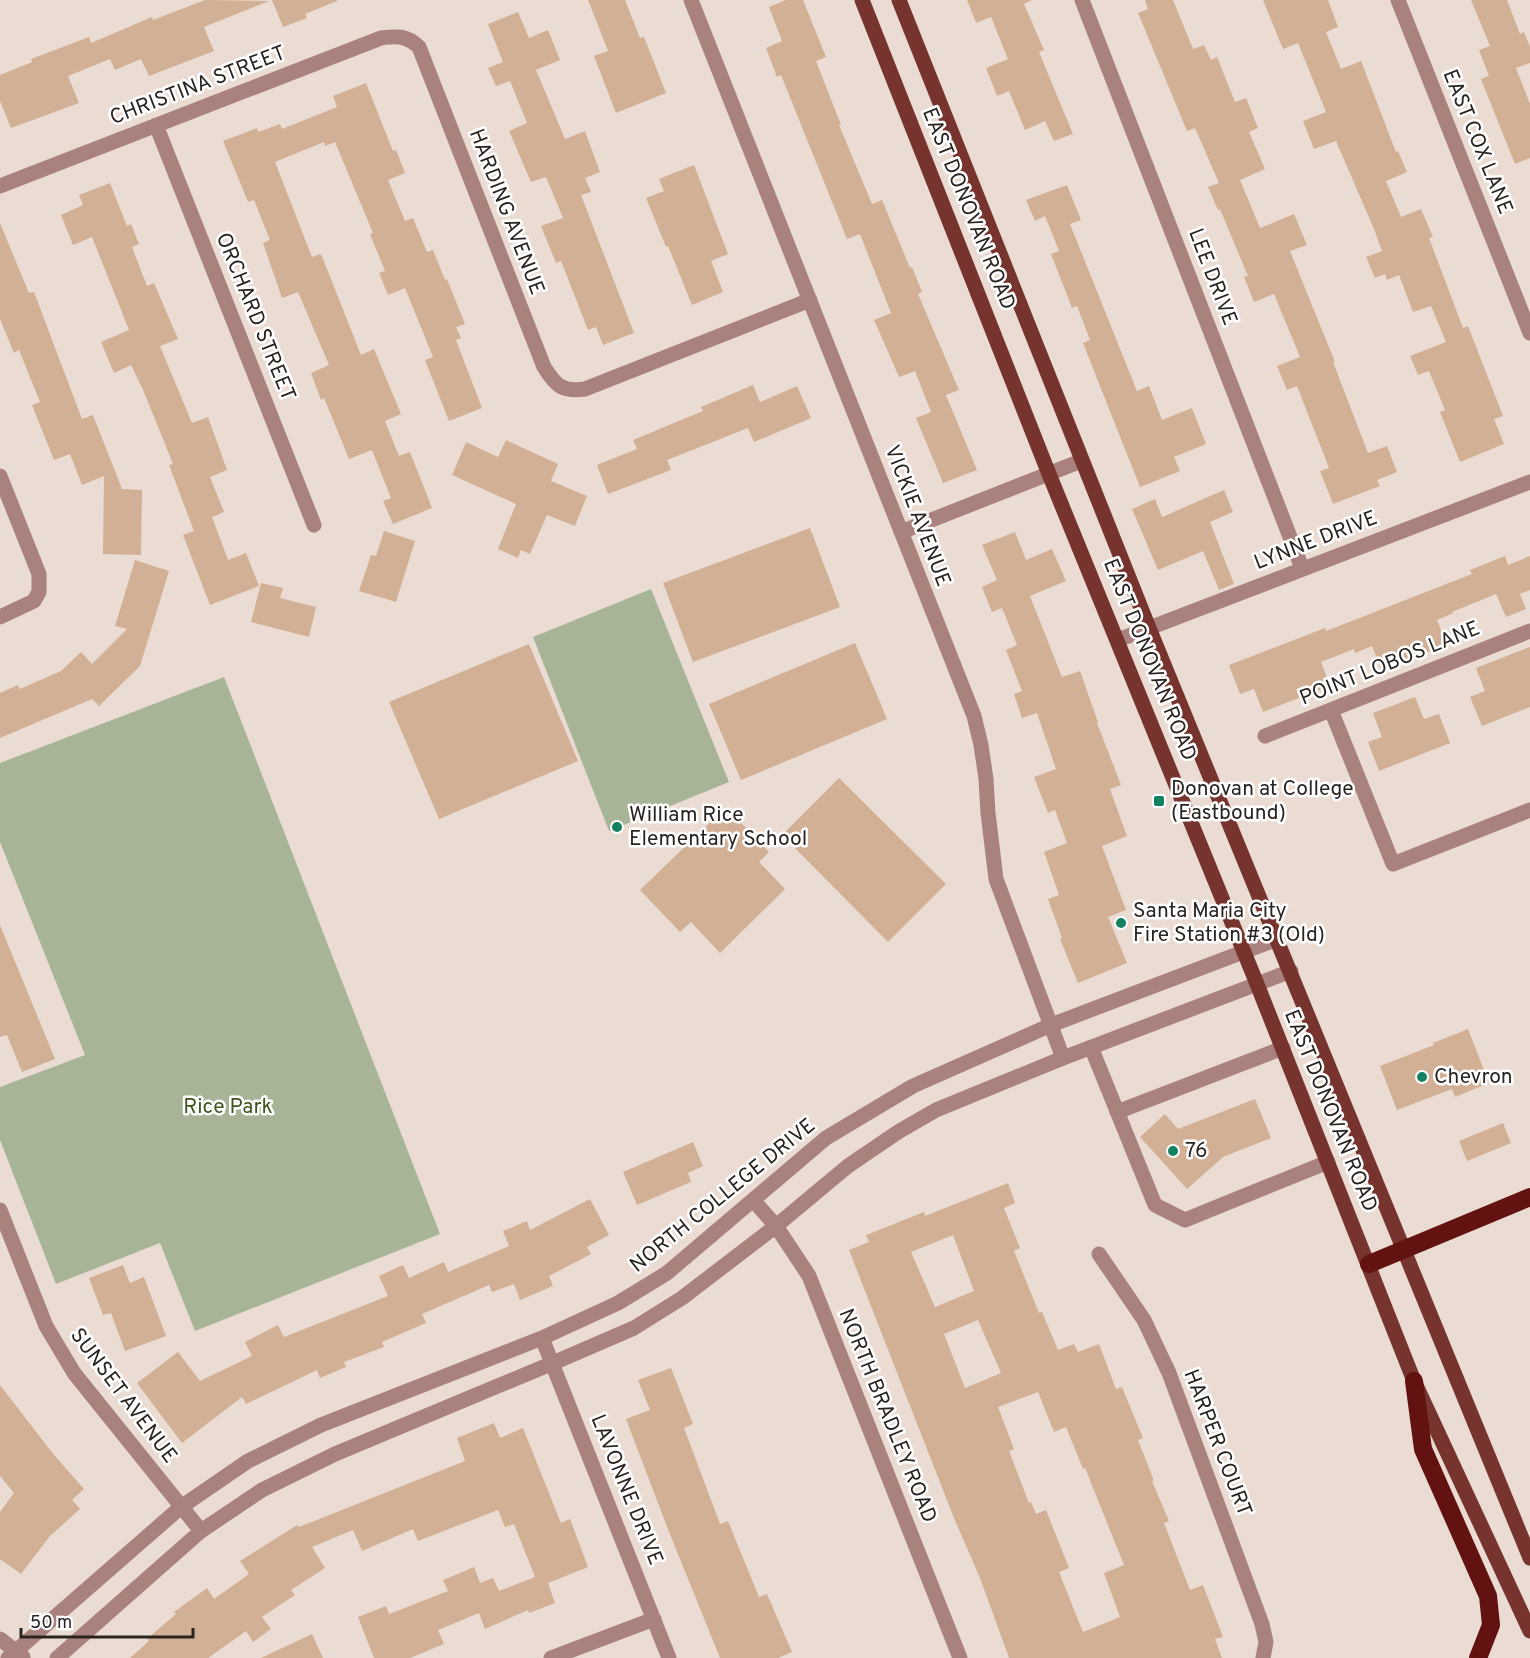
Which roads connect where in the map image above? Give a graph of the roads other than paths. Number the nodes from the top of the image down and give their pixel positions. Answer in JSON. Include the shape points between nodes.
{"nodes":[{"id":1,"x":691,"y":0,"type":"edge"},
{"id":2,"x":862,"y":0,"type":"edge"},
{"id":3,"x":899,"y":0,"type":"edge"},
{"id":4,"x":1082,"y":0,"type":"edge"},
{"id":5,"x":1398,"y":0,"type":"edge"},
{"id":6,"x":412,"y":40,"type":"joint"},
{"id":7,"x":156,"y":125,"type":"junction"},
{"id":8,"x":0,"y":186,"type":"edge"},
{"id":9,"x":810,"y":300,"type":"junction"},
{"id":10,"x":1530,"y":333,"type":"edge"},
{"id":11,"x":1081,"y":461,"type":"junction"},
{"id":12,"x":1049,"y":474,"type":"junction"},
{"id":13,"x":0,"y":476,"type":"edge"},
{"id":14,"x":1530,"y":482,"type":"edge"},
{"id":15,"x":314,"y":525,"type":"dead end"},
{"id":16,"x":901,"y":532,"type":"junction"},
{"id":17,"x":1302,"y":568,"type":"junction"},
{"id":18,"x":0,"y":617,"type":"edge"},
{"id":19,"x":1149,"y":628,"type":"junction"},
{"id":20,"x":1530,"y":632,"type":"edge"},
{"id":21,"x":1118,"y":640,"type":"junction"},
{"id":22,"x":1331,"y":710,"type":"junction"},
{"id":23,"x":1265,"y":736,"type":"dead end"},
{"id":24,"x":1530,"y":810,"type":"edge"},
{"id":25,"x":1277,"y":939,"type":"junction"},
{"id":26,"x":1245,"y":952,"type":"junction"},
{"id":27,"x":1291,"y":971,"type":"junction"},
{"id":28,"x":1257,"y":984,"type":"junction"},
{"id":29,"x":1051,"y":1024,"type":"junction"},
{"id":30,"x":1091,"y":1047,"type":"junction"},
{"id":31,"x":1283,"y":1048,"type":"junction"},
{"id":32,"x":1063,"y":1058,"type":"junction"},
{"id":33,"x":1117,"y":1112,"type":"junction"},
{"id":34,"x":1328,"y":1162,"type":"junction"},
{"id":35,"x":1530,"y":1197,"type":"edge"},
{"id":36,"x":754,"y":1201,"type":"junction"},
{"id":37,"x":0,"y":1210,"type":"edge"},
{"id":38,"x":776,"y":1226,"type":"junction"},
{"id":39,"x":1406,"y":1250,"type":"junction"},
{"id":40,"x":1099,"y":1254,"type":"dead end"},
{"id":41,"x":1369,"y":1264,"type":"junction"},
{"id":42,"x":542,"y":1338,"type":"junction"},
{"id":43,"x":553,"y":1363,"type":"junction"},
{"id":44,"x":1414,"y":1381,"type":"junction"},
{"id":45,"x":181,"y":1507,"type":"junction"},
{"id":46,"x":201,"y":1531,"type":"junction"},
{"id":47,"x":1530,"y":1558,"type":"edge"},
{"id":48,"x":654,"y":1619,"type":"junction"},
{"id":49,"x":1530,"y":1631,"type":"edge"},
{"id":50,"x":0,"y":1639,"type":"edge"},
{"id":51,"x":16,"y":1656,"type":"edge"},
{"id":52,"x":57,"y":1658,"type":"edge"},
{"id":53,"x":551,"y":1658,"type":"edge"},
{"id":54,"x":669,"y":1658,"type":"edge"},
{"id":55,"x":960,"y":1658,"type":"edge"},
{"id":56,"x":1263,"y":1658,"type":"edge"},
{"id":57,"x":1478,"y":1658,"type":"edge"}],
"edges":[{"from":1,"to":9,"type":"street","name":"VICKIE AVENUE"},
{"from":2,"to":12,"type":"main road","name":"EAST DONOVAN ROAD"},
{"from":3,"to":11,"type":"main road","name":"EAST DONOVAN ROAD"},
{"from":4,"to":17,"type":"street","name":"LEE DRIVE"},
{"from":5,"to":10,"type":"street","name":"EAST COX LANE"},
{"from":6,"to":7,"type":"street","name":"CHRISTINA STREET","via":[[400,35],[381,38]]},
{"from":6,"to":9,"type":"street","name":"HARDING AVENUE","via":[[419,46],[544,368],[554,383],[571,391],[585,389]]},
{"from":7,"to":8,"type":"street","name":"CHRISTINA STREET"},
{"from":7,"to":15,"type":"street","name":"ORCHARD STREET"},
{"from":9,"to":16,"type":"street","name":"VICKIE AVENUE"},
{"from":11,"to":12,"type":"street"},
{"from":11,"to":19,"type":"main road","name":"EAST DONOVAN ROAD"},
{"from":12,"to":16,"type":"street"},
{"from":12,"to":21,"type":"main road","name":"EAST DONOVAN ROAD"},
{"from":13,"to":18,"type":"street","via":[[39,574],[39,592],[33,601]]},
{"from":14,"to":17,"type":"street","name":"LYNNE DRIVE"},
{"from":16,"to":29,"type":"street","name":"VICKIE AVENUE","via":[[974,716],[986,779],[996,879]]},
{"from":17,"to":19,"type":"street","name":"LYNNE DRIVE"},
{"from":19,"to":21,"type":"street","name":"LYNNE DRIVE"},
{"from":19,"to":25,"type":"main road","name":"EAST DONOVAN ROAD"},
{"from":20,"to":22,"type":"street","name":"POINT LOBOS LANE"},
{"from":21,"to":26,"type":"main road","name":"EAST DONOVAN ROAD"},
{"from":22,"to":23,"type":"street","name":"POINT LOBOS LANE"},
{"from":22,"to":24,"type":"street","via":[[1394,864]]},
{"from":25,"to":26,"type":"street","name":"NORTH COLLEGE DRIVE"},
{"from":25,"to":27,"type":"main road","name":"EAST DONOVAN ROAD"},
{"from":26,"to":28,"type":"main road","name":"EAST DONOVAN ROAD"},
{"from":26,"to":29,"type":"street","name":"NORTH COLLEGE DRIVE"},
{"from":27,"to":28,"type":"street"},
{"from":27,"to":39,"type":"main road","name":"EAST DONOVAN ROAD"},
{"from":28,"to":30,"type":"street"},
{"from":28,"to":31,"type":"main road","name":"EAST DONOVAN ROAD"},
{"from":29,"to":32,"type":"street","name":"VICKIE AVENUE"},
{"from":29,"to":36,"type":"street","name":"NORTH COLLEGE DRIVE","via":[[914,1086],[826,1138]]},
{"from":30,"to":32,"type":"street"},
{"from":30,"to":33,"type":"street"},
{"from":31,"to":33,"type":"street"},
{"from":31,"to":34,"type":"main road","name":"EAST DONOVAN ROAD"},
{"from":32,"to":38,"type":"street","via":[[936,1110],[898,1132],[848,1166]]},
{"from":33,"to":34,"type":"street","via":[[1155,1205],[1185,1220]]},
{"from":34,"to":41,"type":"main road","name":"EAST DONOVAN ROAD"},
{"from":35,"to":39,"type":"highway"},
{"from":36,"to":38,"type":"street","name":"NORTH BRADLEY ROAD"},
{"from":36,"to":42,"type":"street","name":"NORTH COLLEGE DRIVE","via":[[667,1273],[618,1303]]},
{"from":37,"to":45,"type":"street","name":"SUNSET AVENUE","via":[[46,1326],[74,1372]]},
{"from":38,"to":43,"type":"street","via":[[682,1298],[634,1328]]},
{"from":38,"to":55,"type":"street","name":"NORTH BRADLEY ROAD","via":[[809,1276]]},
{"from":39,"to":41,"type":"highway"},
{"from":39,"to":47,"type":"main road","name":"EAST DONOVAN ROAD"},
{"from":40,"to":56,"type":"street","name":"HARPER COURT","via":[[1144,1320],[1169,1373],[1262,1624],[1266,1642]]},
{"from":41,"to":44,"type":"main road","name":"EAST DONOVAN ROAD"},
{"from":42,"to":43,"type":"street","name":"LAVONNE DRIVE"},
{"from":42,"to":45,"type":"street","name":"NORTH COLLEGE DRIVE","via":[[321,1425],[248,1461]]},
{"from":43,"to":46,"type":"street","via":[[335,1454],[262,1490]]},
{"from":43,"to":48,"type":"street","name":"LAVONNE DRIVE"},
{"from":44,"to":49,"type":"main road","name":"EAST DONOVAN ROAD"},
{"from":44,"to":57,"type":"highway","via":[[1423,1449],[1488,1596],[1491,1626]]},
{"from":45,"to":46,"type":"street","name":"SUNSET AVENUE"},
{"from":45,"to":51,"type":"street","name":"NORTH COLLEGE DRIVE"},
{"from":46,"to":52,"type":"street"},
{"from":48,"to":53,"type":"street"},
{"from":48,"to":54,"type":"street","name":"LAVONNE DRIVE"},
{"from":50,"to":51,"type":"street"}]}
